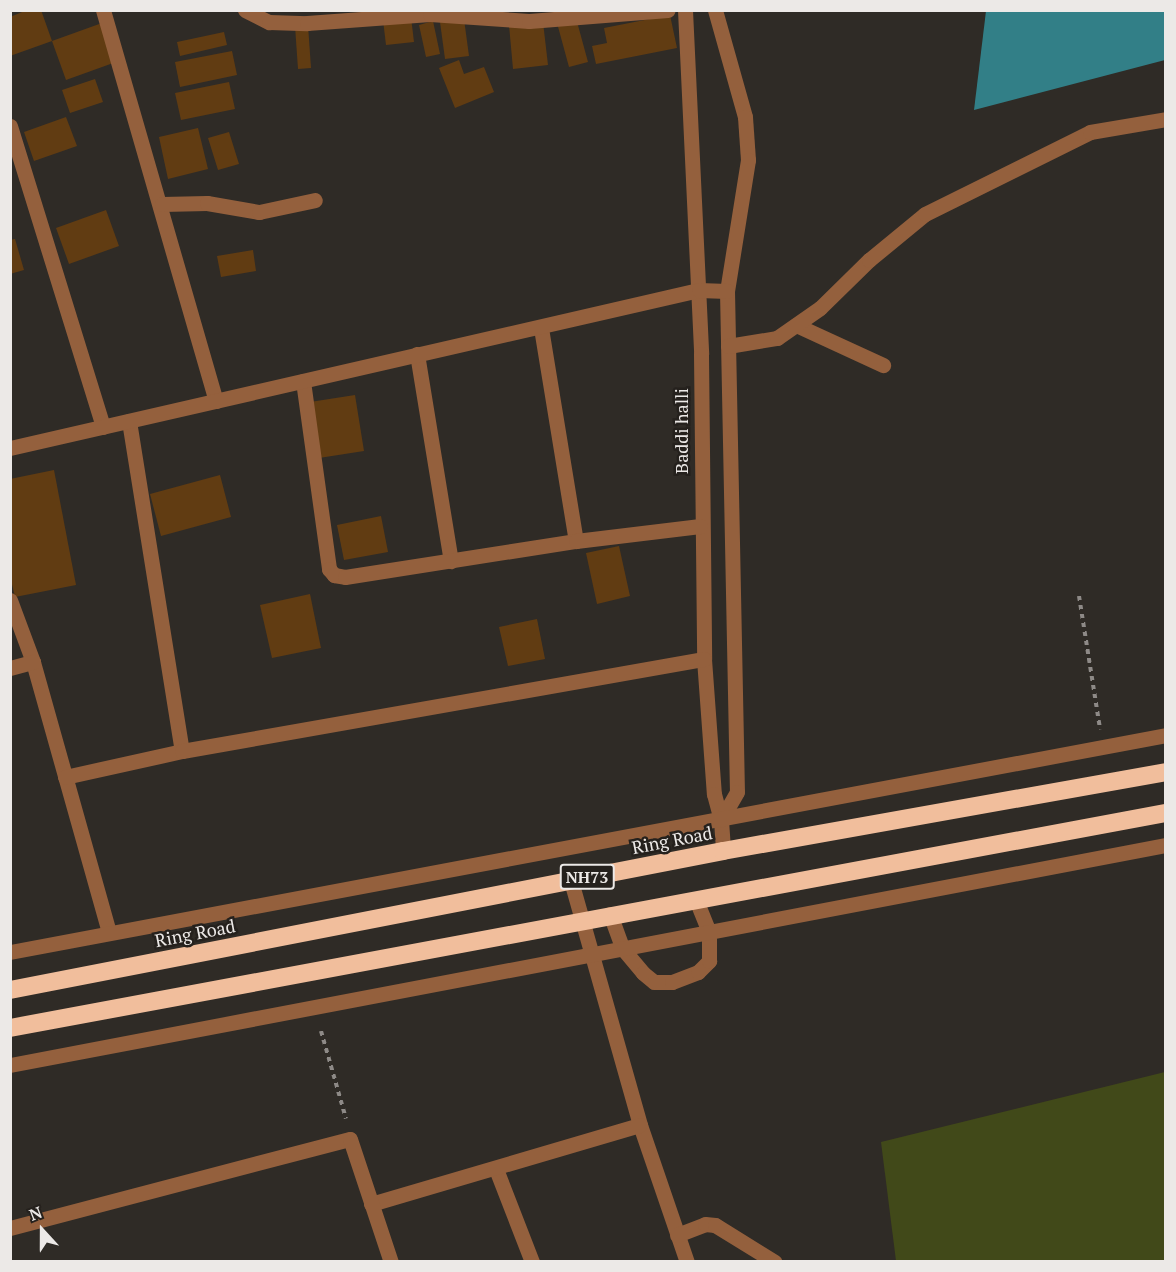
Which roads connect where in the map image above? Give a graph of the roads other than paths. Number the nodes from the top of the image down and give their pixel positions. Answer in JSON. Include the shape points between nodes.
{"nodes":[{"id":1,"x":103,"y":10,"type":"edge"},
{"id":2,"x":245,"y":10,"type":"edge"},
{"id":3,"x":668,"y":10,"type":"edge"},
{"id":4,"x":685,"y":10,"type":"edge"},
{"id":5,"x":715,"y":10,"type":"edge"},
{"id":6,"x":430,"y":12,"type":"edge"},
{"id":7,"x":1166,"y":119,"type":"edge"},
{"id":8,"x":10,"y":126,"type":"edge"},
{"id":9,"x":315,"y":200,"type":"dead end"},
{"id":10,"x":162,"y":204,"type":"junction"},
{"id":11,"x":699,"y":290,"type":"junction"},
{"id":12,"x":727,"y":291,"type":"junction"},
{"id":13,"x":796,"y":325,"type":"junction"},
{"id":14,"x":541,"y":328,"type":"junction"},
{"id":15,"x":728,"y":346,"type":"junction"},
{"id":16,"x":417,"y":354,"type":"junction"},
{"id":17,"x":883,"y":365,"type":"dead end"},
{"id":18,"x":303,"y":381,"type":"junction"},
{"id":19,"x":216,"y":401,"type":"junction"},
{"id":20,"x":129,"y":421,"type":"junction"},
{"id":21,"x":103,"y":427,"type":"junction"},
{"id":22,"x":10,"y":448,"type":"edge"},
{"id":23,"x":700,"y":526,"type":"junction"},
{"id":24,"x":576,"y":541,"type":"junction"},
{"id":25,"x":451,"y":561,"type":"junction"},
{"id":26,"x":10,"y":600,"type":"edge"},
{"id":27,"x":704,"y":659,"type":"junction"},
{"id":28,"x":33,"y":662,"type":"junction"},
{"id":29,"x":10,"y":668,"type":"edge"},
{"id":30,"x":1166,"y":735,"type":"edge"},
{"id":31,"x":182,"y":751,"type":"junction"},
{"id":32,"x":1166,"y":772,"type":"edge"},
{"id":33,"x":65,"y":777,"type":"junction"},
{"id":34,"x":1166,"y":813,"type":"edge"},
{"id":35,"x":722,"y":820,"type":"junction"},
{"id":36,"x":1166,"y":845,"type":"edge"},
{"id":37,"x":723,"y":851,"type":"junction"},
{"id":38,"x":571,"y":880,"type":"junction"},
{"id":39,"x":696,"y":900,"type":"junction"},
{"id":40,"x":610,"y":914,"type":"junction"},
{"id":41,"x":581,"y":919,"type":"junction"},
{"id":42,"x":709,"y":932,"type":"junction"},
{"id":43,"x":109,"y":933,"type":"junction"},
{"id":44,"x":623,"y":949,"type":"junction"},
{"id":45,"x":10,"y":951,"type":"edge"},
{"id":46,"x":592,"y":955,"type":"junction"},
{"id":47,"x":10,"y":990,"type":"edge"},
{"id":48,"x":10,"y":1028,"type":"edge"},
{"id":49,"x":10,"y":1065,"type":"edge"},
{"id":50,"x":640,"y":1125,"type":"junction"},
{"id":51,"x":496,"y":1169,"type":"junction"},
{"id":52,"x":372,"y":1204,"type":"junction"},
{"id":53,"x":10,"y":1228,"type":"edge"},
{"id":54,"x":677,"y":1235,"type":"junction"},
{"id":55,"x":391,"y":1262,"type":"edge"},
{"id":56,"x":532,"y":1262,"type":"edge"},
{"id":57,"x":687,"y":1262,"type":"edge"},
{"id":58,"x":776,"y":1262,"type":"edge"}],
"edges":[{"from":1,"to":10,"type":"street"},
{"from":2,"to":6,"type":"street","via":[[269,22],[307,23]]},
{"from":3,"to":6,"type":"street","via":[[529,21]]},
{"from":4,"to":11,"type":"street","name":"Baddi halli"},
{"from":5,"to":12,"type":"street","via":[[738,87],[748,141]]},
{"from":7,"to":13,"type":"street","via":[[1090,132],[925,214]]},
{"from":8,"to":21,"type":"street"},
{"from":9,"to":10,"type":"street","via":[[259,212],[207,203]]},
{"from":10,"to":19,"type":"street","via":[[187,309]]},
{"from":11,"to":12,"type":"street"},
{"from":11,"to":14,"type":"street"},
{"from":11,"to":23,"type":"street","name":"Baddi halli"},
{"from":12,"to":15,"type":"street"},
{"from":13,"to":15,"type":"street","via":[[777,338]]},
{"from":13,"to":17,"type":"street"},
{"from":14,"to":16,"type":"street"},
{"from":14,"to":24,"type":"street"},
{"from":15,"to":35,"type":"street","via":[[737,792]]},
{"from":16,"to":18,"type":"street"},
{"from":16,"to":25,"type":"street"},
{"from":18,"to":19,"type":"street"},
{"from":18,"to":25,"type":"street","via":[[329,569],[345,577]]},
{"from":19,"to":20,"type":"street"},
{"from":20,"to":21,"type":"street"},
{"from":20,"to":31,"type":"street"},
{"from":21,"to":22,"type":"street"},
{"from":23,"to":24,"type":"street"},
{"from":23,"to":27,"type":"street","name":"Baddi halli"},
{"from":24,"to":25,"type":"street"},
{"from":26,"to":28,"type":"street"},
{"from":27,"to":31,"type":"street"},
{"from":27,"to":35,"type":"street","name":"Baddi halli","via":[[714,794]]},
{"from":28,"to":29,"type":"street"},
{"from":28,"to":33,"type":"street"},
{"from":30,"to":35,"type":"street"},
{"from":31,"to":33,"type":"street"},
{"from":32,"to":37,"type":"highway","name":"Ring Road","number":"NH73"},
{"from":33,"to":43,"type":"street"},
{"from":34,"to":39,"type":"highway","number":"NH73"},
{"from":35,"to":37,"type":"street","name":"Baddi halli"},
{"from":35,"to":43,"type":"street"},
{"from":36,"to":42,"type":"street"},
{"from":37,"to":38,"type":"highway","name":"Ring Road","number":"NH73"},
{"from":38,"to":41,"type":"street"},
{"from":38,"to":47,"type":"highway","name":"Ring Road","number":"NH73"},
{"from":39,"to":40,"type":"highway","number":"NH73"},
{"from":39,"to":42,"type":"street"},
{"from":40,"to":41,"type":"highway","number":"NH73"},
{"from":40,"to":44,"type":"street"},
{"from":41,"to":46,"type":"street"},
{"from":41,"to":48,"type":"highway","number":"NH73"},
{"from":42,"to":44,"type":"street"},
{"from":42,"to":44,"type":"street","via":[[709,961],[698,972],[672,982],[654,982]]},
{"from":43,"to":45,"type":"street"},
{"from":44,"to":46,"type":"street"},
{"from":46,"to":49,"type":"street"},
{"from":46,"to":50,"type":"street"},
{"from":50,"to":51,"type":"street"},
{"from":50,"to":54,"type":"street"},
{"from":51,"to":52,"type":"street"},
{"from":51,"to":56,"type":"street"},
{"from":52,"to":53,"type":"street","via":[[350,1139]]},
{"from":52,"to":55,"type":"street"},
{"from":54,"to":57,"type":"street"},
{"from":54,"to":58,"type":"street","via":[[705,1224],[715,1225]]}]}
